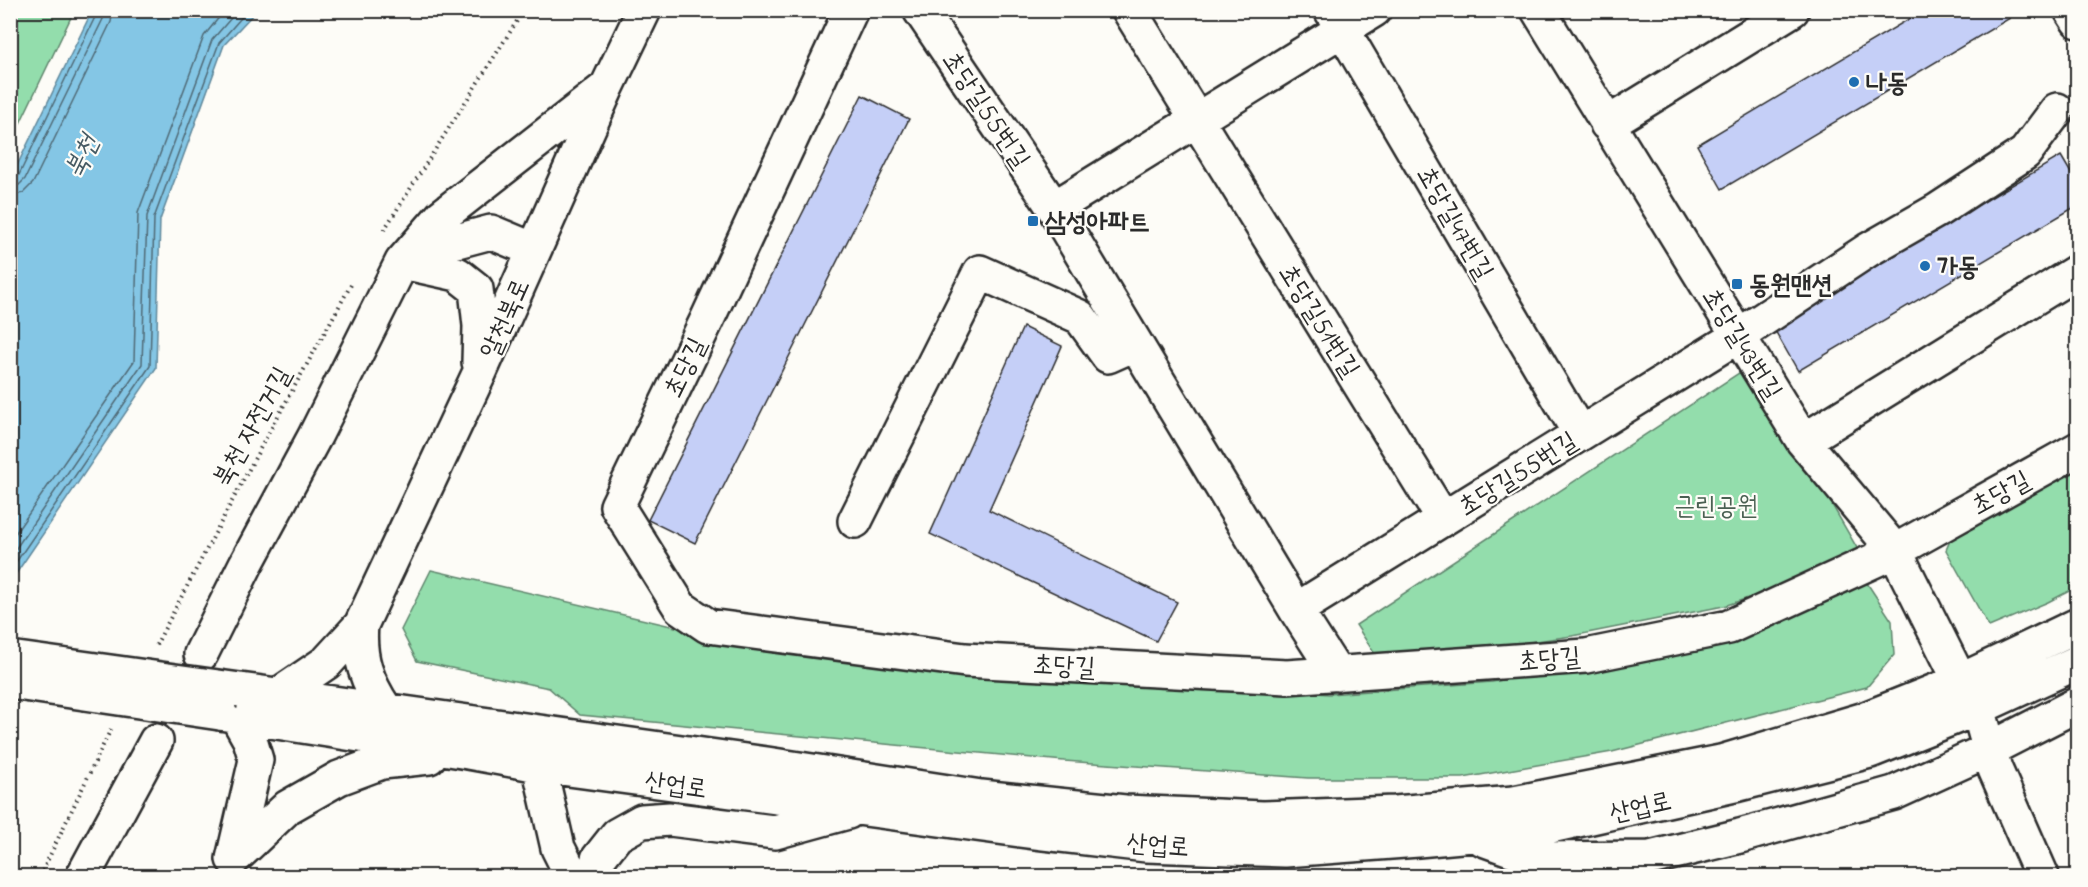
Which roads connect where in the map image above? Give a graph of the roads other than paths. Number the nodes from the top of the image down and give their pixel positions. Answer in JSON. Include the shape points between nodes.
{"nodes":[{"id":1,"x":644,"y":10,"type":"edge"},
{"id":2,"x":851,"y":10,"type":"edge"},
{"id":3,"x":920,"y":10,"type":"edge"},
{"id":4,"x":1129,"y":10,"type":"edge"},
{"id":5,"x":1374,"y":10,"type":"edge"},
{"id":6,"x":1538,"y":10,"type":"edge"},
{"id":7,"x":1792,"y":10,"type":"edge"},
{"id":8,"x":2071,"y":10,"type":"edge"},
{"id":9,"x":1337,"y":20,"type":"edge"},
{"id":10,"x":2078,"y":21,"type":"edge"},
{"id":11,"x":607,"y":87,"type":"junction"},
{"id":12,"x":2057,"y":110,"type":"dead end"},
{"id":13,"x":1197,"y":121,"type":"junction"},
{"id":14,"x":1607,"y":124,"type":"junction"},
{"id":15,"x":1054,"y":208,"type":"junction"},
{"id":16,"x":534,"y":250,"type":"junction"},
{"id":17,"x":402,"y":262,"type":"junction"},
{"id":18,"x":2078,"y":271,"type":"edge"},
{"id":19,"x":1738,"y":336,"type":"junction"},
{"id":20,"x":1135,"y":344,"type":"junction"},
{"id":21,"x":479,"y":374,"type":"junction"},
{"id":22,"x":1580,"y":434,"type":"junction"},
{"id":23,"x":1803,"y":441,"type":"junction"},
{"id":24,"x":2078,"y":449,"type":"edge"},
{"id":25,"x":1443,"y":519,"type":"junction"},
{"id":26,"x":855,"y":521,"type":"dead end"},
{"id":27,"x":1895,"y":551,"type":"junction"},
{"id":28,"x":1296,"y":610,"type":"junction"},
{"id":29,"x":361,"y":625,"type":"junction"},
{"id":30,"x":2078,"y":625,"type":"edge"},
{"id":31,"x":201,"y":654,"type":"dead end"},
{"id":32,"x":10,"y":658,"type":"edge"},
{"id":33,"x":2078,"y":662,"type":"edge"},
{"id":34,"x":1337,"y":674,"type":"junction"},
{"id":35,"x":1960,"y":681,"type":"junction"},
{"id":36,"x":10,"y":682,"type":"edge"},
{"id":37,"x":277,"y":696,"type":"junction"},
{"id":38,"x":2078,"y":704,"type":"edge"},
{"id":39,"x":232,"y":706,"type":"junction"},
{"id":40,"x":1978,"y":708,"type":"junction"},
{"id":41,"x":385,"y":710,"type":"junction"},
{"id":42,"x":544,"y":732,"type":"junction"},
{"id":43,"x":156,"y":741,"type":"dead end"},
{"id":44,"x":1988,"y":750,"type":"junction"},
{"id":45,"x":468,"y":752,"type":"junction"},
{"id":46,"x":539,"y":765,"type":"junction"},
{"id":47,"x":861,"y":809,"type":"junction"},
{"id":48,"x":1473,"y":835,"type":"junction"},
{"id":49,"x":225,"y":868,"type":"edge"},
{"id":50,"x":83,"y":876,"type":"edge"},
{"id":51,"x":572,"y":876,"type":"edge"},
{"id":52,"x":594,"y":876,"type":"edge"},
{"id":53,"x":2042,"y":876,"type":"edge"}],
"edges":[{"from":1,"to":11,"type":"street","name":"알천북로"},
{"from":2,"to":34,"type":"street","name":"초당길","via":[[617,506],[680,607],[708,626],[965,660],[1287,677]]},
{"from":3,"to":15,"type":"street","name":"초당길55번길"},
{"from":4,"to":13,"type":"street","name":"초당길51번길"},
{"from":5,"to":9,"type":"street"},
{"from":6,"to":14,"type":"street","name":"초당길43번길"},
{"from":7,"to":14,"type":"street"},
{"from":8,"to":10,"type":"street"},
{"from":9,"to":13,"type":"street"},
{"from":9,"to":22,"type":"street","name":"초당길47번길"},
{"from":11,"to":16,"type":"street","name":"알천북로"},
{"from":11,"to":17,"type":"street","via":[[442,216]]},
{"from":12,"to":19,"type":"street","name":"초당길55번길","via":[[2025,153]]},
{"from":13,"to":15,"type":"street"},
{"from":13,"to":25,"type":"street","name":"초당길51번길"},
{"from":14,"to":19,"type":"street","name":"초당길43번길"},
{"from":15,"to":20,"type":"street","name":"초당길55번길"},
{"from":16,"to":17,"type":"street","via":[[491,232],[442,244]]},
{"from":16,"to":21,"type":"street","name":"알천북로"},
{"from":17,"to":21,"type":"street","via":[[457,274],[476,289]]},
{"from":17,"to":31,"type":"street"},
{"from":18,"to":23,"type":"street"},
{"from":19,"to":22,"type":"street","name":"초당길55번길"},
{"from":19,"to":23,"type":"street","name":"초당길43번길"},
{"from":20,"to":26,"type":"street","via":[[1108,357],[1080,317],[980,273]]},
{"from":20,"to":28,"type":"street","name":"초당길55번길"},
{"from":21,"to":29,"type":"street","name":"알천북로"},
{"from":22,"to":25,"type":"street","name":"초당길55번길"},
{"from":23,"to":27,"type":"street","name":"초당길43번길"},
{"from":24,"to":27,"type":"street","name":"초당길"},
{"from":25,"to":28,"type":"street","name":"초당길55번길"},
{"from":27,"to":34,"type":"street","name":"초당길","via":[[1729,627],[1586,656]]},
{"from":27,"to":35,"type":"street","name":"초당길43번길"},
{"from":28,"to":34,"type":"street","name":"초당길55번길"},
{"from":29,"to":37,"type":"street","via":[[327,662]]},
{"from":29,"to":41,"type":"street","via":[[361,661]]},
{"from":30,"to":35,"type":"street","name":"산업로"},
{"from":32,"to":39,"type":"street","bridge":true},
{"from":33,"to":40,"type":"street","name":"산업로"},
{"from":35,"to":40,"type":"street","name":"초당길43번길"},
{"from":35,"to":42,"type":"street","name":"산업로","via":[[1854,722],[1722,762],[1644,778],[1514,803],[1263,818],[1125,812],[981,797]]},
{"from":36,"to":39,"type":"street","bridge":true},
{"from":37,"to":39,"type":"street","name":"산업로"},
{"from":37,"to":41,"type":"street","name":"산업로"},
{"from":38,"to":44,"type":"street"},
{"from":39,"to":45,"type":"street","name":"산업로"},
{"from":39,"to":49,"type":"street","via":[[250,740],[255,760]]},
{"from":40,"to":44,"type":"street"},
{"from":40,"to":48,"type":"street","name":"산업로","via":[[1870,751],[1735,785],[1538,829]]},
{"from":41,"to":42,"type":"street","name":"산업로"},
{"from":42,"to":46,"type":"street"},
{"from":43,"to":50,"type":"street"},
{"from":44,"to":48,"type":"street","via":[[1894,793],[1650,858],[1539,859]]},
{"from":44,"to":53,"type":"street"},
{"from":45,"to":46,"type":"street","name":"산업로"},
{"from":45,"to":49,"type":"street","via":[[382,762],[339,778],[288,807]]},
{"from":46,"to":47,"type":"street","name":"산업로"},
{"from":46,"to":51,"type":"street","via":[[558,848]]},
{"from":47,"to":48,"type":"street","name":"산업로","via":[[1146,845],[1284,850]]},
{"from":47,"to":52,"type":"street","via":[[775,832],[670,819],[642,821],[617,835],[598,860]]}]}
